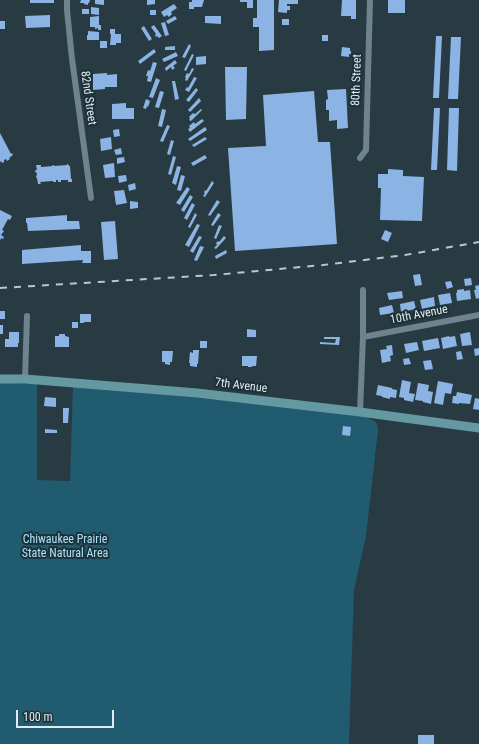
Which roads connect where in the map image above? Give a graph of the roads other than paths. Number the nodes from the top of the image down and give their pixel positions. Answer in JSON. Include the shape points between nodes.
{"nodes":[{"id":1,"x":67,"y":0,"type":"edge"},
{"id":2,"x":370,"y":0,"type":"edge"},
{"id":3,"x":360,"y":158,"type":"dead end"},
{"id":4,"x":91,"y":198,"type":"dead end"},
{"id":5,"x":363,"y":290,"type":"dead end"},
{"id":6,"x":479,"y":315,"type":"edge"},
{"id":7,"x":27,"y":316,"type":"dead end"},
{"id":8,"x":363,"y":337,"type":"junction"},
{"id":9,"x":0,"y":379,"type":"edge"},
{"id":10,"x":25,"y":380,"type":"junction"},
{"id":11,"x":360,"y":412,"type":"junction"},
{"id":12,"x":479,"y":428,"type":"edge"}],
"edges":[{"from":1,"to":4,"type":"street","name":"82nd Street","via":[[72,59]]},
{"from":2,"to":3,"type":"street","name":"80th Street","via":[[366,150]]},
{"from":5,"to":8,"type":"street"},
{"from":6,"to":8,"type":"street","name":"10th Avenue"},
{"from":7,"to":10,"type":"street"},
{"from":8,"to":11,"type":"street"},
{"from":9,"to":10,"type":"street","name":"7th Avenue"},
{"from":10,"to":11,"type":"street","name":"7th Avenue","via":[[197,393]]},
{"from":11,"to":12,"type":"street","name":"7th Avenue"}]}
